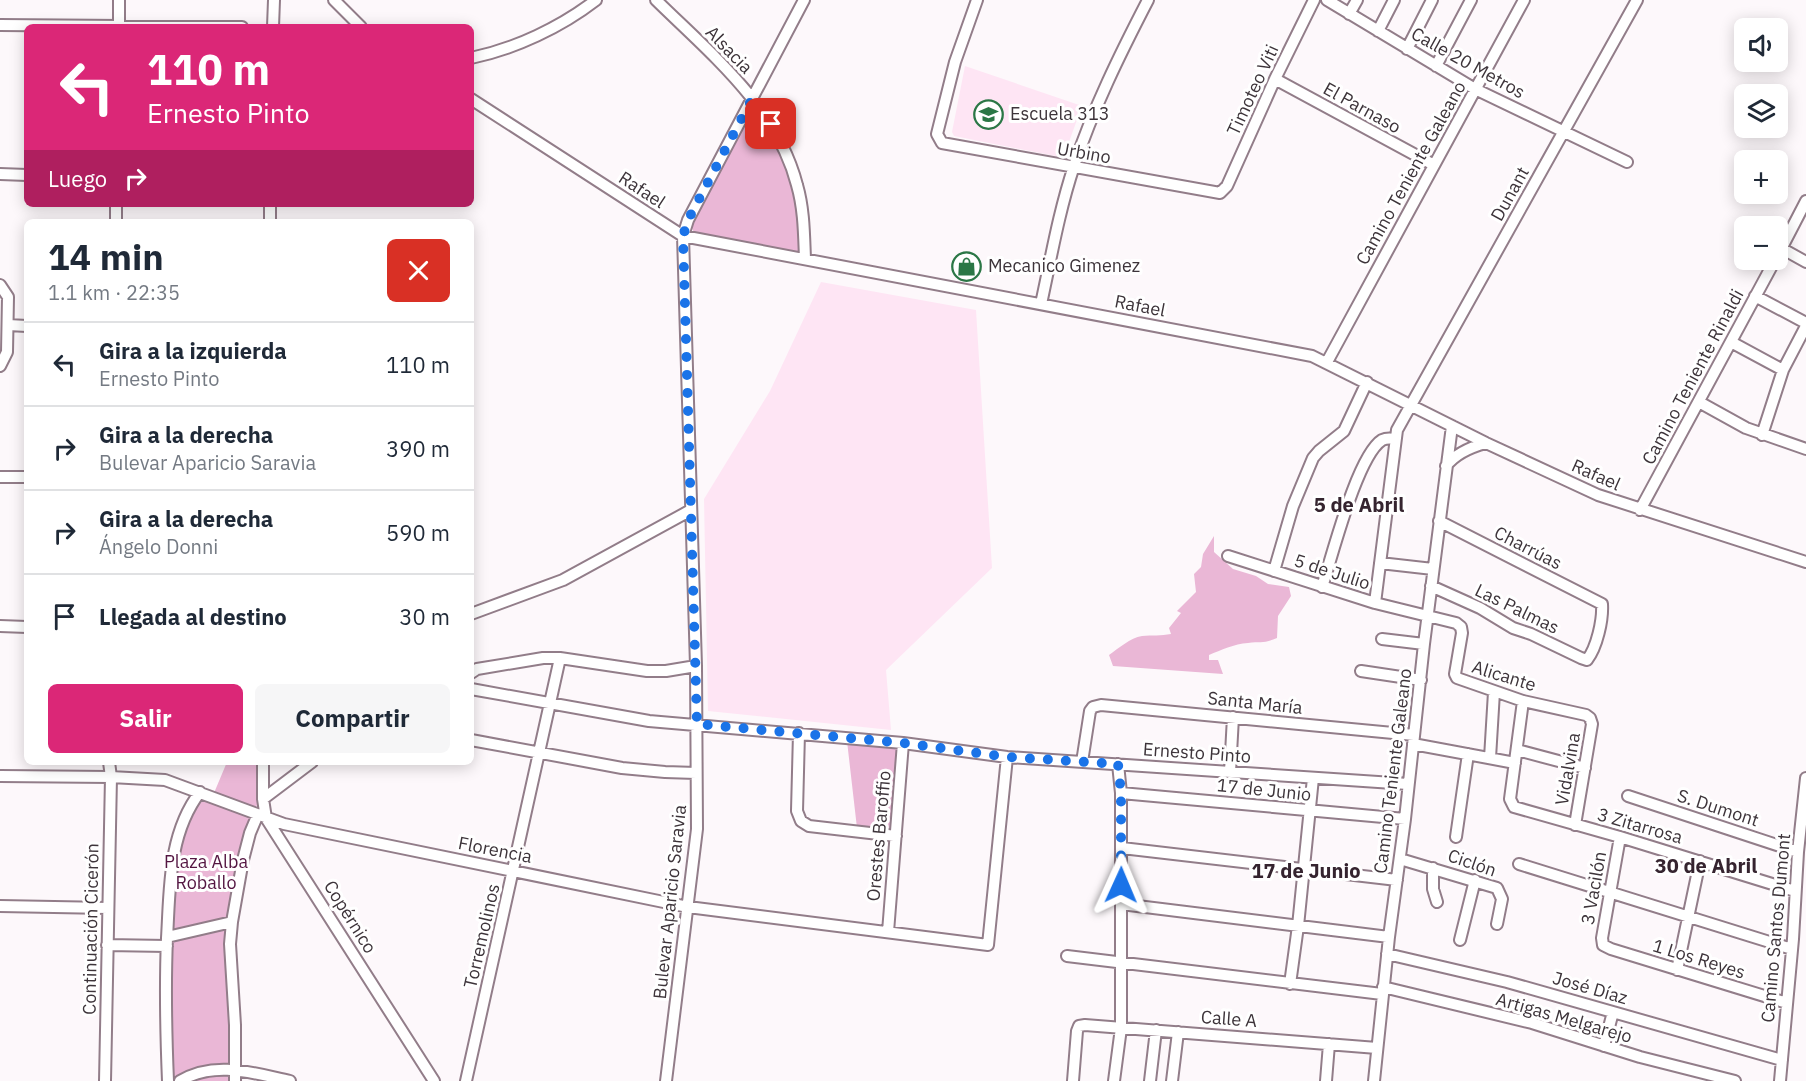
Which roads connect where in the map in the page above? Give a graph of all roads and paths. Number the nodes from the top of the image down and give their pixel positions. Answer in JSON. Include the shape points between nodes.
{"nodes":[{"id":1,"x":119,"y":0,"type":"edge"},
{"id":2,"x":274,"y":0,"type":"edge"},
{"id":3,"x":334,"y":0,"type":"edge"},
{"id":4,"x":596,"y":0,"type":"edge"},
{"id":5,"x":656,"y":0,"type":"edge"},
{"id":6,"x":804,"y":0,"type":"edge"},
{"id":7,"x":977,"y":0,"type":"edge"},
{"id":8,"x":1148,"y":0,"type":"edge"},
{"id":9,"x":1314,"y":0,"type":"edge"},
{"id":10,"x":1327,"y":0,"type":"edge"},
{"id":11,"x":1357,"y":0,"type":"edge"},
{"id":12,"x":1394,"y":0,"type":"edge"},
{"id":13,"x":1432,"y":0,"type":"edge"},
{"id":14,"x":1471,"y":0,"type":"edge"},
{"id":15,"x":1637,"y":0,"type":"edge"},
{"id":16,"x":1521,"y":1,"type":"edge"},
{"id":17,"x":1349,"y":14,"type":"junction"},
{"id":18,"x":119,"y":24,"type":"edge"},
{"id":19,"x":273,"y":24,"type":"edge"},
{"id":20,"x":358,"y":24,"type":"edge"},
{"id":21,"x":0,"y":25,"type":"edge"},
{"id":22,"x":24,"y":25,"type":"edge"},
{"id":23,"x":1378,"y":32,"type":"junction"},
{"id":24,"x":1407,"y":49,"type":"junction"},
{"id":25,"x":474,"y":57,"type":"edge"},
{"id":26,"x":1436,"y":66,"type":"junction"},
{"id":27,"x":1275,"y":79,"type":"junction"},
{"id":28,"x":1475,"y":89,"type":"junction"},
{"id":29,"x":752,"y":99,"type":"junction"},
{"id":30,"x":474,"y":101,"type":"edge"},
{"id":31,"x":1563,"y":133,"type":"junction"},
{"id":32,"x":1627,"y":162,"type":"dead end"},
{"id":33,"x":1434,"y":165,"type":"junction"},
{"id":34,"x":1073,"y":168,"type":"junction"},
{"id":35,"x":0,"y":174,"type":"edge"},
{"id":36,"x":24,"y":175,"type":"edge"},
{"id":37,"x":1220,"y":193,"type":"joint"},
{"id":38,"x":1805,"y":206,"type":"edge"},
{"id":39,"x":683,"y":236,"type":"junction"},
{"id":40,"x":1788,"y":236,"type":"edge"},
{"id":41,"x":1788,"y":255,"type":"edge"},
{"id":42,"x":805,"y":258,"type":"junction"},
{"id":43,"x":1806,"y":262,"type":"edge"},
{"id":44,"x":1769,"y":270,"type":"edge"},
{"id":45,"x":1,"y":286,"type":"edge"},
{"id":46,"x":1755,"y":296,"type":"junction"},
{"id":47,"x":1041,"y":304,"type":"junction"},
{"id":48,"x":8,"y":325,"type":"junction"},
{"id":49,"x":1806,"y":325,"type":"edge"},
{"id":50,"x":24,"y":326,"type":"edge"},
{"id":51,"x":1731,"y":342,"type":"junction"},
{"id":52,"x":1327,"y":362,"type":"junction"},
{"id":53,"x":0,"y":365,"type":"edge"},
{"id":54,"x":1783,"y":370,"type":"junction"},
{"id":55,"x":1366,"y":382,"type":"junction"},
{"id":56,"x":1699,"y":402,"type":"junction"},
{"id":57,"x":1412,"y":405,"type":"junction"},
{"id":58,"x":1452,"y":426,"type":"junction"},
{"id":59,"x":1762,"y":435,"type":"junction"},
{"id":60,"x":1395,"y":440,"type":"junction"},
{"id":61,"x":1486,"y":443,"type":"junction"},
{"id":62,"x":1806,"y":448,"type":"edge"},
{"id":63,"x":1446,"y":466,"type":"junction"},
{"id":64,"x":0,"y":477,"type":"edge"},
{"id":65,"x":24,"y":477,"type":"edge"},
{"id":66,"x":691,"y":510,"type":"junction"},
{"id":67,"x":1640,"y":510,"type":"junction"},
{"id":68,"x":1439,"y":521,"type":"junction"},
{"id":69,"x":1228,"y":556,"type":"dead end"},
{"id":70,"x":1806,"y":562,"type":"edge"},
{"id":71,"x":1380,"y":563,"type":"junction"},
{"id":72,"x":1433,"y":569,"type":"junction"},
{"id":73,"x":1274,"y":571,"type":"junction"},
{"id":74,"x":1431,"y":586,"type":"junction"},
{"id":75,"x":1322,"y":587,"type":"junction"},
{"id":76,"x":1375,"y":603,"type":"junction"},
{"id":77,"x":474,"y":613,"type":"edge"},
{"id":78,"x":1427,"y":615,"type":"junction"},
{"id":79,"x":0,"y":626,"type":"edge"},
{"id":80,"x":24,"y":627,"type":"edge"},
{"id":81,"x":1382,"y":639,"type":"dead end"},
{"id":82,"x":1424,"y":644,"type":"junction"},
{"id":83,"x":560,"y":658,"type":"junction"},
{"id":84,"x":1588,"y":658,"type":"joint"},
{"id":85,"x":696,"y":666,"type":"junction"},
{"id":86,"x":474,"y":671,"type":"edge"},
{"id":87,"x":1361,"y":671,"type":"dead end"},
{"id":88,"x":1421,"y":680,"type":"junction"},
{"id":89,"x":474,"y":690,"type":"edge"},
{"id":90,"x":1494,"y":692,"type":"junction"},
{"id":91,"x":1523,"y":701,"type":"junction"},
{"id":92,"x":550,"y":704,"type":"junction"},
{"id":93,"x":1233,"y":717,"type":"junction"},
{"id":94,"x":1590,"y":718,"type":"joint"},
{"id":95,"x":697,"y":724,"type":"junction"},
{"id":96,"x":799,"y":733,"type":"junction"},
{"id":97,"x":1414,"y":739,"type":"junction"},
{"id":98,"x":474,"y":741,"type":"edge"},
{"id":99,"x":903,"y":743,"type":"junction"},
{"id":100,"x":1517,"y":750,"type":"junction"},
{"id":101,"x":539,"y":753,"type":"junction"},
{"id":102,"x":1468,"y":754,"type":"junction"},
{"id":103,"x":1007,"y":757,"type":"junction"},
{"id":104,"x":1490,"y":758,"type":"junction"},
{"id":105,"x":1082,"y":762,"type":"junction"},
{"id":106,"x":1515,"y":763,"type":"junction"},
{"id":107,"x":1118,"y":764,"type":"junction"},
{"id":108,"x":109,"y":765,"type":"edge"},
{"id":109,"x":263,"y":765,"type":"edge"},
{"id":110,"x":308,"y":765,"type":"edge"},
{"id":111,"x":1585,"y":768,"type":"junction"},
{"id":112,"x":696,"y":772,"type":"junction"},
{"id":113,"x":1230,"y":772,"type":"junction"},
{"id":114,"x":0,"y":776,"type":"edge"},
{"id":115,"x":111,"y":777,"type":"junction"},
{"id":116,"x":1313,"y":778,"type":"junction"},
{"id":117,"x":1806,"y":778,"type":"edge"},
{"id":118,"x":1408,"y":784,"type":"junction"},
{"id":119,"x":200,"y":792,"type":"junction"},
{"id":120,"x":1121,"y":793,"type":"junction"},
{"id":121,"x":1628,"y":796,"type":"dead end"},
{"id":122,"x":263,"y":800,"type":"junction"},
{"id":123,"x":1310,"y":812,"type":"junction"},
{"id":124,"x":262,"y":816,"type":"junction"},
{"id":125,"x":1405,"y":819,"type":"junction"},
{"id":126,"x":1575,"y":825,"type":"junction"},
{"id":127,"x":896,"y":836,"type":"junction"},
{"id":128,"x":1456,"y":837,"type":"dead end"},
{"id":129,"x":1620,"y":837,"type":"junction"},
{"id":130,"x":1122,"y":848,"type":"junction"},
{"id":131,"x":1798,"y":852,"type":"junction"},
{"id":132,"x":1400,"y":859,"type":"junction"},
{"id":133,"x":1700,"y":861,"type":"junction"},
{"id":134,"x":1520,"y":864,"type":"dead end"},
{"id":135,"x":1433,"y":868,"type":"junction"},
{"id":136,"x":513,"y":870,"type":"junction"},
{"id":137,"x":1304,"y":870,"type":"junction"},
{"id":138,"x":1397,"y":880,"type":"junction"},
{"id":139,"x":1475,"y":880,"type":"junction"},
{"id":140,"x":1796,"y":891,"type":"junction"},
{"id":141,"x":1610,"y":892,"type":"junction"},
{"id":142,"x":1437,"y":902,"type":"dead end"},
{"id":143,"x":1121,"y":904,"type":"junction"},
{"id":144,"x":0,"y":906,"type":"edge"},
{"id":145,"x":688,"y":907,"type":"junction"},
{"id":146,"x":108,"y":908,"type":"junction"},
{"id":147,"x":1689,"y":916,"type":"junction"},
{"id":148,"x":232,"y":922,"type":"junction"},
{"id":149,"x":1497,"y":924,"type":"dead end"},
{"id":150,"x":1298,"y":926,"type":"junction"},
{"id":151,"x":888,"y":932,"type":"junction"},
{"id":152,"x":1389,"y":937,"type":"junction"},
{"id":153,"x":1460,"y":940,"type":"dead end"},
{"id":154,"x":167,"y":941,"type":"junction"},
{"id":155,"x":107,"y":945,"type":"junction"},
{"id":156,"x":1603,"y":945,"type":"joint"},
{"id":157,"x":1792,"y":949,"type":"junction"},
{"id":158,"x":1387,"y":954,"type":"junction"},
{"id":159,"x":1067,"y":956,"type":"dead end"},
{"id":160,"x":1120,"y":963,"type":"junction"},
{"id":161,"x":1677,"y":970,"type":"junction"},
{"id":162,"x":1290,"y":984,"type":"junction"},
{"id":163,"x":1383,"y":991,"type":"junction"},
{"id":164,"x":1787,"y":1003,"type":"junction"},
{"id":165,"x":1613,"y":1012,"type":"junction"},
{"id":166,"x":1121,"y":1028,"type":"junction"},
{"id":167,"x":1156,"y":1030,"type":"junction"},
{"id":168,"x":1178,"y":1032,"type":"junction"},
{"id":169,"x":1329,"y":1044,"type":"junction"},
{"id":170,"x":1604,"y":1046,"type":"junction"},
{"id":171,"x":1377,"y":1048,"type":"junction"},
{"id":172,"x":1782,"y":1060,"type":"junction"},
{"id":173,"x":235,"y":1069,"type":"junction"},
{"id":174,"x":105,"y":1081,"type":"edge"},
{"id":175,"x":168,"y":1081,"type":"edge"},
{"id":176,"x":180,"y":1081,"type":"edge"},
{"id":177,"x":234,"y":1081,"type":"edge"},
{"id":178,"x":290,"y":1081,"type":"edge"},
{"id":179,"x":434,"y":1081,"type":"edge"},
{"id":180,"x":466,"y":1081,"type":"edge"},
{"id":181,"x":666,"y":1081,"type":"edge"},
{"id":182,"x":1073,"y":1081,"type":"edge"},
{"id":183,"x":1114,"y":1081,"type":"edge"},
{"id":184,"x":1150,"y":1081,"type":"edge"},
{"id":185,"x":1172,"y":1081,"type":"edge"},
{"id":186,"x":1326,"y":1081,"type":"edge"},
{"id":187,"x":1374,"y":1081,"type":"edge"},
{"id":188,"x":1735,"y":1081,"type":"edge"},
{"id":189,"x":1780,"y":1081,"type":"edge"}],
"edges":[{"from":1,"to":18,"type":"street"},
{"from":2,"to":19,"type":"street"},
{"from":3,"to":20,"type":"street"},
{"from":4,"to":25,"type":"street","via":[[530,38]]},
{"from":5,"to":29,"type":"street","name":"Alsacia"},
{"from":6,"to":29,"type":"street","name":"Bulevar Aparicio Saravia"},
{"from":7,"to":34,"type":"street","name":"Urbino","via":[[955,62],[938,134],[942,143]]},
{"from":8,"to":34,"type":"street","via":[[1107,81]]},
{"from":9,"to":27,"type":"street","name":"Timoteo Viti"},
{"from":10,"to":17,"type":"street","name":"Calle 20 Metros"},
{"from":11,"to":17,"type":"street"},
{"from":12,"to":23,"type":"street"},
{"from":13,"to":24,"type":"street"},
{"from":14,"to":26,"type":"street"},
{"from":15,"to":31,"type":"street","name":"Dunant"},
{"from":16,"to":28,"type":"street","name":"Camino Teniente Galeano"},
{"from":17,"to":23,"type":"street","name":"Calle 20 Metros"},
{"from":21,"to":22,"type":"street"},
{"from":23,"to":24,"type":"street","name":"Calle 20 Metros"},
{"from":24,"to":26,"type":"street","name":"Calle 20 Metros"},
{"from":26,"to":28,"type":"street","name":"Calle 20 Metros"},
{"from":27,"to":33,"type":"street","name":"El Parnaso"},
{"from":27,"to":37,"type":"street","name":"Timoteo Viti","via":[[1227,186]]},
{"from":28,"to":31,"type":"street","name":"Calle 20 Metros"},
{"from":28,"to":33,"type":"street","name":"Camino Teniente Galeano"},
{"from":29,"to":39,"type":"street","name":"Bulevar Aparicio Saravia"},
{"from":29,"to":42,"type":"street","name":"Alsacia","via":[[771,124],[790,161],[800,199]]},
{"from":30,"to":39,"type":"street","name":"Rafael"},
{"from":31,"to":32,"type":"street","name":"Calle 20 Metros"},
{"from":31,"to":57,"type":"street","name":"Dunant"},
{"from":33,"to":52,"type":"street","name":"Camino Teniente Galeano"},
{"from":34,"to":37,"type":"street","name":"Urbino"},
{"from":34,"to":47,"type":"street"},
{"from":35,"to":36,"type":"street"},
{"from":38,"to":40,"type":"street"},
{"from":39,"to":42,"type":"street","name":"Rafael"},
{"from":39,"to":66,"type":"street","name":"Bulevar Aparicio Saravia"},
{"from":41,"to":43,"type":"street"},
{"from":42,"to":47,"type":"street","name":"Rafael"},
{"from":44,"to":46,"type":"street","name":"Camino Teniente Rinaldi"},
{"from":45,"to":48,"type":"street","via":[[8,297]]},
{"from":46,"to":49,"type":"street"},
{"from":46,"to":51,"type":"street","name":"Camino Teniente Rinaldi"},
{"from":47,"to":52,"type":"street","name":"Rafael"},
{"from":48,"to":50,"type":"street"},
{"from":48,"to":53,"type":"street","via":[[7,352]]},
{"from":49,"to":54,"type":"street"},
{"from":51,"to":54,"type":"street"},
{"from":51,"to":56,"type":"street","name":"Camino Teniente Rinaldi"},
{"from":52,"to":55,"type":"street","name":"Rafael"},
{"from":54,"to":59,"type":"street"},
{"from":55,"to":57,"type":"street","name":"Rafael"},
{"from":55,"to":73,"type":"street","via":[[1344,431],[1319,451],[1311,464],[1293,506]]},
{"from":56,"to":59,"type":"street"},
{"from":56,"to":67,"type":"street","name":"Camino Teniente Rinaldi"},
{"from":57,"to":58,"type":"street","name":"Rafael"},
{"from":57,"to":60,"type":"street","name":"Dunant"},
{"from":58,"to":61,"type":"street","name":"Rafael"},
{"from":58,"to":63,"type":"street","name":"Camino Teniente Galeano"},
{"from":59,"to":62,"type":"street"},
{"from":60,"to":71,"type":"street","name":"Dunant"},
{"from":60,"to":75,"type":"street","via":[[1382,440],[1364,464]]},
{"from":61,"to":63,"type":"street","via":[[1463,451]]},
{"from":61,"to":67,"type":"street","name":"Rafael","via":[[1598,495]]},
{"from":63,"to":68,"type":"street","name":"Camino Teniente Galeano"},
{"from":64,"to":65,"type":"street"},
{"from":66,"to":77,"type":"street","via":[[563,580]]},
{"from":66,"to":85,"type":"street","name":"Bulevar Aparicio Saravia"},
{"from":67,"to":70,"type":"street","name":"Rafael"},
{"from":68,"to":72,"type":"street","name":"Camino Teniente Galeano"},
{"from":68,"to":84,"type":"street","name":"Charrúas","via":[[1602,604]]},
{"from":69,"to":73,"type":"street","name":"5 de Julio"},
{"from":71,"to":72,"type":"street"},
{"from":71,"to":76,"type":"street","name":"Dunant"},
{"from":72,"to":74,"type":"street","name":"Camino Teniente Galeano"},
{"from":73,"to":75,"type":"street","name":"5 de Julio"},
{"from":74,"to":78,"type":"street","name":"Camino Teniente Galeano"},
{"from":74,"to":84,"type":"street","name":"Las Palmas","via":[[1513,628]]},
{"from":75,"to":76,"type":"street","name":"5 de Julio"},
{"from":76,"to":78,"type":"street","name":"5 de Julio"},
{"from":78,"to":82,"type":"street","name":"Camino Teniente Galeano"},
{"from":78,"to":90,"type":"street","name":"Alicante","via":[[1461,627],[1455,674],[1458,678]]},
{"from":79,"to":80,"type":"street"},
{"from":81,"to":82,"type":"street"},
{"from":82,"to":88,"type":"street","name":"Camino Teniente Galeano"},
{"from":83,"to":85,"type":"street","via":[[647,671]]},
{"from":83,"to":86,"type":"street"},
{"from":83,"to":92,"type":"street","name":"Torremolinos"},
{"from":85,"to":95,"type":"street","name":"Bulevar Aparicio Saravia"},
{"from":87,"to":88,"type":"street"},
{"from":88,"to":97,"type":"street","name":"Camino Teniente Galeano"},
{"from":89,"to":92,"type":"street","name":"Ernesto Pinto"},
{"from":90,"to":91,"type":"street","name":"Alicante"},
{"from":90,"to":104,"type":"street"},
{"from":91,"to":94,"type":"street","name":"Alicante"},
{"from":91,"to":100,"type":"street"},
{"from":92,"to":95,"type":"street","name":"Ernesto Pinto","via":[[649,721]]},
{"from":92,"to":101,"type":"street","name":"Torremolinos"},
{"from":93,"to":97,"type":"street","name":"Santa María"},
{"from":93,"to":105,"type":"street","name":"Santa María","via":[[1093,707]]},
{"from":93,"to":113,"type":"street"},
{"from":94,"to":111,"type":"street","name":"Vidalvina"},
{"from":95,"to":96,"type":"street","name":"Ernesto Pinto"},
{"from":95,"to":112,"type":"street","name":"Bulevar Aparicio Saravia"},
{"from":96,"to":99,"type":"street","name":"Ernesto Pinto"},
{"from":96,"to":127,"type":"street","via":[[797,811],[801,821],[809,826]]},
{"from":97,"to":102,"type":"street","name":"Santa María"},
{"from":97,"to":118,"type":"street","name":"Camino Teniente Galeano"},
{"from":98,"to":101,"type":"street"},
{"from":99,"to":103,"type":"street","name":"Ernesto Pinto"},
{"from":99,"to":127,"type":"street","name":"Orestes Baroffio"},
{"from":100,"to":106,"type":"street"},
{"from":100,"to":111,"type":"street"},
{"from":101,"to":112,"type":"street","via":[[622,768]]},
{"from":101,"to":136,"type":"street","name":"Torremolinos"},
{"from":102,"to":104,"type":"street","name":"Santa María"},
{"from":102,"to":128,"type":"street"},
{"from":103,"to":105,"type":"street","name":"Ernesto Pinto"},
{"from":103,"to":151,"type":"street","name":"Florencia","via":[[988,945]]},
{"from":104,"to":106,"type":"street","name":"Santa María"},
{"from":105,"to":107,"type":"street","name":"Ernesto Pinto"},
{"from":106,"to":126,"type":"street","name":"3 Zitarrosa","via":[[1511,805]]},
{"from":107,"to":113,"type":"street","name":"Ernesto Pinto"},
{"from":107,"to":120,"type":"street"},
{"from":108,"to":115,"type":"street","name":"Continuación Cicerón"},
{"from":109,"to":122,"type":"street","name":"Copérnico"},
{"from":110,"to":122,"type":"street"},
{"from":111,"to":126,"type":"street","name":"Vidalvina"},
{"from":112,"to":145,"type":"street","name":"Bulevar Aparicio Saravia","via":[[697,829]]},
{"from":113,"to":116,"type":"street","name":"Ernesto Pinto"},
{"from":114,"to":115,"type":"street","name":"Florencia"},
{"from":115,"to":119,"type":"street","name":"Florencia","via":[[165,780]]},
{"from":115,"to":146,"type":"street","name":"Continuación Cicerón"},
{"from":116,"to":118,"type":"street","name":"Ernesto Pinto"},
{"from":116,"to":123,"type":"street"},
{"from":117,"to":131,"type":"street","name":"Camino Santos Dumont"},
{"from":118,"to":125,"type":"street","name":"Camino Teniente Galeano"},
{"from":119,"to":124,"type":"street","name":"Florencia"},
{"from":119,"to":154,"type":"street","via":[[177,839],[169,882]]},
{"from":120,"to":123,"type":"street","name":"17 de Junio"},
{"from":120,"to":130,"type":"street"},
{"from":121,"to":131,"type":"street","name":"S. Dumont"},
{"from":122,"to":124,"type":"street","name":"Copérnico"},
{"from":123,"to":125,"type":"street","name":"17 de Junio"},
{"from":123,"to":137,"type":"street"},
{"from":124,"to":136,"type":"street","name":"Florencia","via":[[284,824]]},
{"from":124,"to":148,"type":"street","via":[[250,833]]},
{"from":124,"to":179,"type":"street","name":"Copérnico"},
{"from":125,"to":132,"type":"street","name":"Camino Teniente Galeano"},
{"from":126,"to":129,"type":"street","name":"3 Zitarrosa"},
{"from":127,"to":151,"type":"street","name":"Orestes Baroffio"},
{"from":129,"to":133,"type":"street","name":"3 Zitarrosa"},
{"from":129,"to":141,"type":"street","name":"3 Vacilón"},
{"from":130,"to":137,"type":"street"},
{"from":130,"to":143,"type":"street"},
{"from":131,"to":140,"type":"street","name":"Camino Santos Dumont"},
{"from":132,"to":135,"type":"street","name":"Ciclón"},
{"from":132,"to":138,"type":"street","name":"Camino Teniente Galeano"},
{"from":133,"to":140,"type":"street","name":"3 Zitarrosa"},
{"from":133,"to":147,"type":"street"},
{"from":134,"to":141,"type":"street"},
{"from":135,"to":139,"type":"street","name":"Ciclón"},
{"from":135,"to":142,"type":"street"},
{"from":136,"to":145,"type":"street","name":"Florencia"},
{"from":136,"to":180,"type":"street","name":"Torremolinos"},
{"from":137,"to":138,"type":"street"},
{"from":137,"to":150,"type":"street"},
{"from":138,"to":152,"type":"street","name":"Camino Teniente Galeano"},
{"from":139,"to":149,"type":"street","name":"Ciclón","via":[[1500,891]]},
{"from":139,"to":153,"type":"street"},
{"from":140,"to":157,"type":"street","name":"Camino Santos Dumont"},
{"from":141,"to":147,"type":"street"},
{"from":141,"to":156,"type":"street","name":"3 Vacilón"},
{"from":143,"to":150,"type":"street"},
{"from":143,"to":160,"type":"street"},
{"from":144,"to":146,"type":"street"},
{"from":145,"to":151,"type":"street","name":"Florencia"},
{"from":145,"to":181,"type":"street","name":"Bulevar Aparicio Saravia"},
{"from":146,"to":155,"type":"street","name":"Continuación Cicerón"},
{"from":147,"to":157,"type":"street"},
{"from":147,"to":161,"type":"street"},
{"from":148,"to":154,"type":"street"},
{"from":148,"to":173,"type":"street"},
{"from":150,"to":152,"type":"street"},
{"from":150,"to":162,"type":"street"},
{"from":152,"to":158,"type":"street","name":"Camino Teniente Galeano"},
{"from":154,"to":155,"type":"street"},
{"from":154,"to":175,"type":"street"},
{"from":155,"to":174,"type":"street","name":"Continuación Cicerón"},
{"from":156,"to":161,"type":"street","name":"1 Los Reyes"},
{"from":157,"to":164,"type":"street","name":"Camino Santos Dumont"},
{"from":158,"to":163,"type":"street","name":"Camino Teniente Galeano"},
{"from":158,"to":165,"type":"street","name":"José Díaz"},
{"from":159,"to":160,"type":"street","name":"Artigas Melgarejo"},
{"from":160,"to":162,"type":"street","name":"Artigas Melgarejo"},
{"from":160,"to":166,"type":"street"},
{"from":161,"to":164,"type":"street","name":"1 Los Reyes"},
{"from":162,"to":163,"type":"street","name":"Artigas Melgarejo"},
{"from":163,"to":170,"type":"street","name":"Artigas Melgarejo","via":[[1532,1023]]},
{"from":163,"to":171,"type":"street","name":"Camino Teniente Galeano"},
{"from":164,"to":172,"type":"street","name":"Camino Santos Dumont"},
{"from":165,"to":170,"type":"street"},
{"from":165,"to":172,"type":"street","name":"José Díaz"},
{"from":166,"to":167,"type":"street","name":"Calle A"},
{"from":166,"to":182,"type":"street","name":"Calle A","via":[[1079,1026]]},
{"from":166,"to":183,"type":"street"},
{"from":167,"to":168,"type":"street","name":"Calle A"},
{"from":167,"to":184,"type":"street"},
{"from":168,"to":169,"type":"street","name":"Calle A"},
{"from":168,"to":185,"type":"street"},
{"from":169,"to":171,"type":"street","name":"Calle A"},
{"from":169,"to":186,"type":"street"},
{"from":170,"to":188,"type":"street","name":"Artigas Melgarejo"},
{"from":171,"to":187,"type":"street","name":"Camino Teniente Galeano"},
{"from":172,"to":189,"type":"street","name":"Camino Santos Dumont"},
{"from":173,"to":176,"type":"street","via":[[203,1071]]},
{"from":173,"to":177,"type":"street"},
{"from":173,"to":178,"type":"street"}]}
